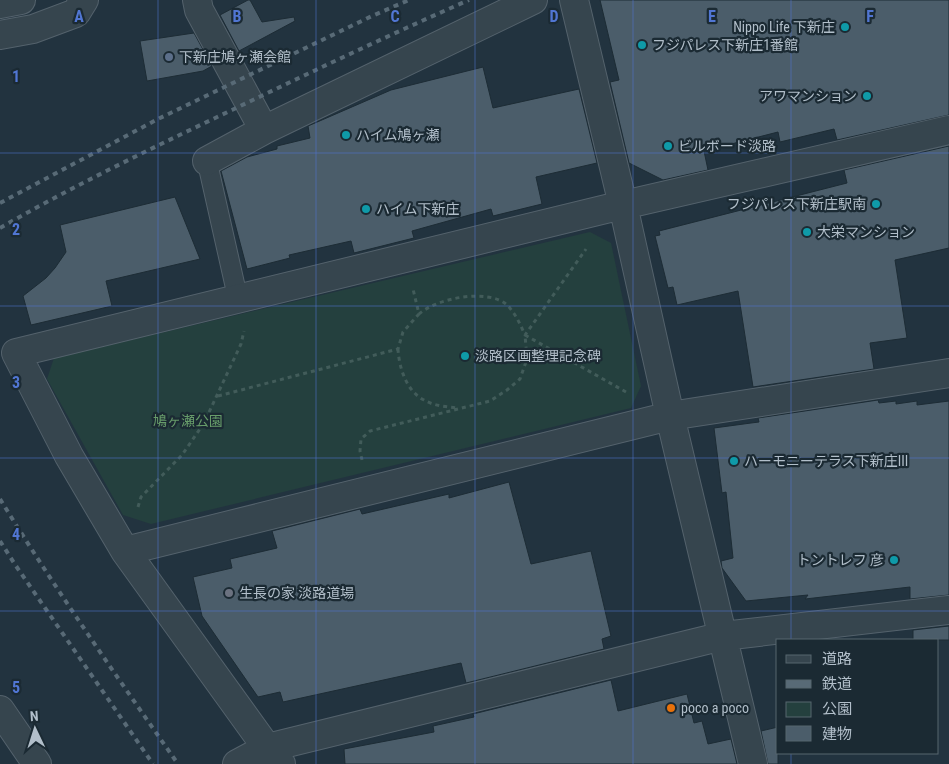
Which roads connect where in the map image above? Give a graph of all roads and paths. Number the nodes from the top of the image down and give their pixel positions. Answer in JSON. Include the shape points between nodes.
{"nodes":[{"id":1,"x":21,"y":0,"type":"edge"},
{"id":2,"x":84,"y":0,"type":"edge"},
{"id":3,"x":197,"y":0,"type":"edge"},
{"id":4,"x":533,"y":0,"type":"edge"},
{"id":5,"x":574,"y":0,"type":"edge"},
{"id":6,"x":0,"y":4,"type":"edge"},
{"id":7,"x":0,"y":35,"type":"edge"},
{"id":8,"x":264,"y":130,"type":"junction"},
{"id":9,"x":949,"y":130,"type":"edge"},
{"id":10,"x":207,"y":161,"type":"joint"},
{"id":11,"x":623,"y":206,"type":"junction"},
{"id":12,"x":591,"y":242,"type":"dead end"},
{"id":13,"x":406,"y":258,"type":"junction"},
{"id":14,"x":238,"y":299,"type":"junction"},
{"id":15,"x":419,"y":314,"type":"junction"},
{"id":16,"x":525,"y":335,"type":"junction"},
{"id":17,"x":398,"y":349,"type":"junction"},
{"id":18,"x":949,"y":373,"type":"edge"},
{"id":19,"x":630,"y":393,"type":"dead end"},
{"id":20,"x":217,"y":396,"type":"junction"},
{"id":21,"x":462,"y":409,"type":"junction"},
{"id":22,"x":670,"y":416,"type":"junction"},
{"id":23,"x":369,"y":490,"type":"junction"},
{"id":24,"x":125,"y":551,"type":"junction"},
{"id":25,"x":949,"y":610,"type":"edge"},
{"id":26,"x":723,"y":636,"type":"junction"},
{"id":27,"x":0,"y":710,"type":"edge"},
{"id":28,"x":274,"y":756,"type":"edge"},
{"id":29,"x":37,"y":764,"type":"edge"},
{"id":30,"x":238,"y":764,"type":"edge"},
{"id":31,"x":753,"y":764,"type":"edge"}],
"edges":[{"from":1,"to":6,"type":"street"},
{"from":2,"to":7,"type":"street","via":[[76,13],[33,29]]},
{"from":3,"to":8,"type":"street","via":[[199,10]]},
{"from":4,"to":8,"type":"street"},
{"from":5,"to":11,"type":"street"},
{"from":8,"to":10,"type":"street"},
{"from":9,"to":11,"type":"street"},
{"from":10,"to":14,"type":"lane"},
{"from":11,"to":13,"type":"street"},
{"from":11,"to":22,"type":"street"},
{"from":12,"to":16,"type":"path"},
{"from":13,"to":14,"type":"street"},
{"from":13,"to":15,"type":"path"},
{"from":14,"to":20,"type":"path","via":[[244,327],[241,344]]},
{"from":14,"to":24,"type":"street","via":[[16,354],[69,456]]},
{"from":15,"to":16,"type":"path","via":[[442,301],[469,296],[488,298],[506,304],[519,320]]},
{"from":15,"to":17,"type":"path","via":[[403,332]]},
{"from":16,"to":19,"type":"path"},
{"from":16,"to":21,"type":"path","via":[[527,360],[520,379],[490,401]]},
{"from":17,"to":20,"type":"path"},
{"from":17,"to":21,"type":"path","via":[[401,370],[409,386],[423,400]]},
{"from":18,"to":22,"type":"street"},
{"from":20,"to":24,"type":"path","via":[[204,423],[182,455],[141,497]]},
{"from":21,"to":23,"type":"path","via":[[370,430],[361,439],[360,451]]},
{"from":22,"to":23,"type":"street"},
{"from":22,"to":26,"type":"street"},
{"from":23,"to":24,"type":"street"},
{"from":24,"to":28,"type":"street"},
{"from":25,"to":26,"type":"street"},
{"from":26,"to":28,"type":"street"},
{"from":26,"to":31,"type":"street"},
{"from":27,"to":29,"type":"street"},
{"from":28,"to":30,"type":"street"}]}
